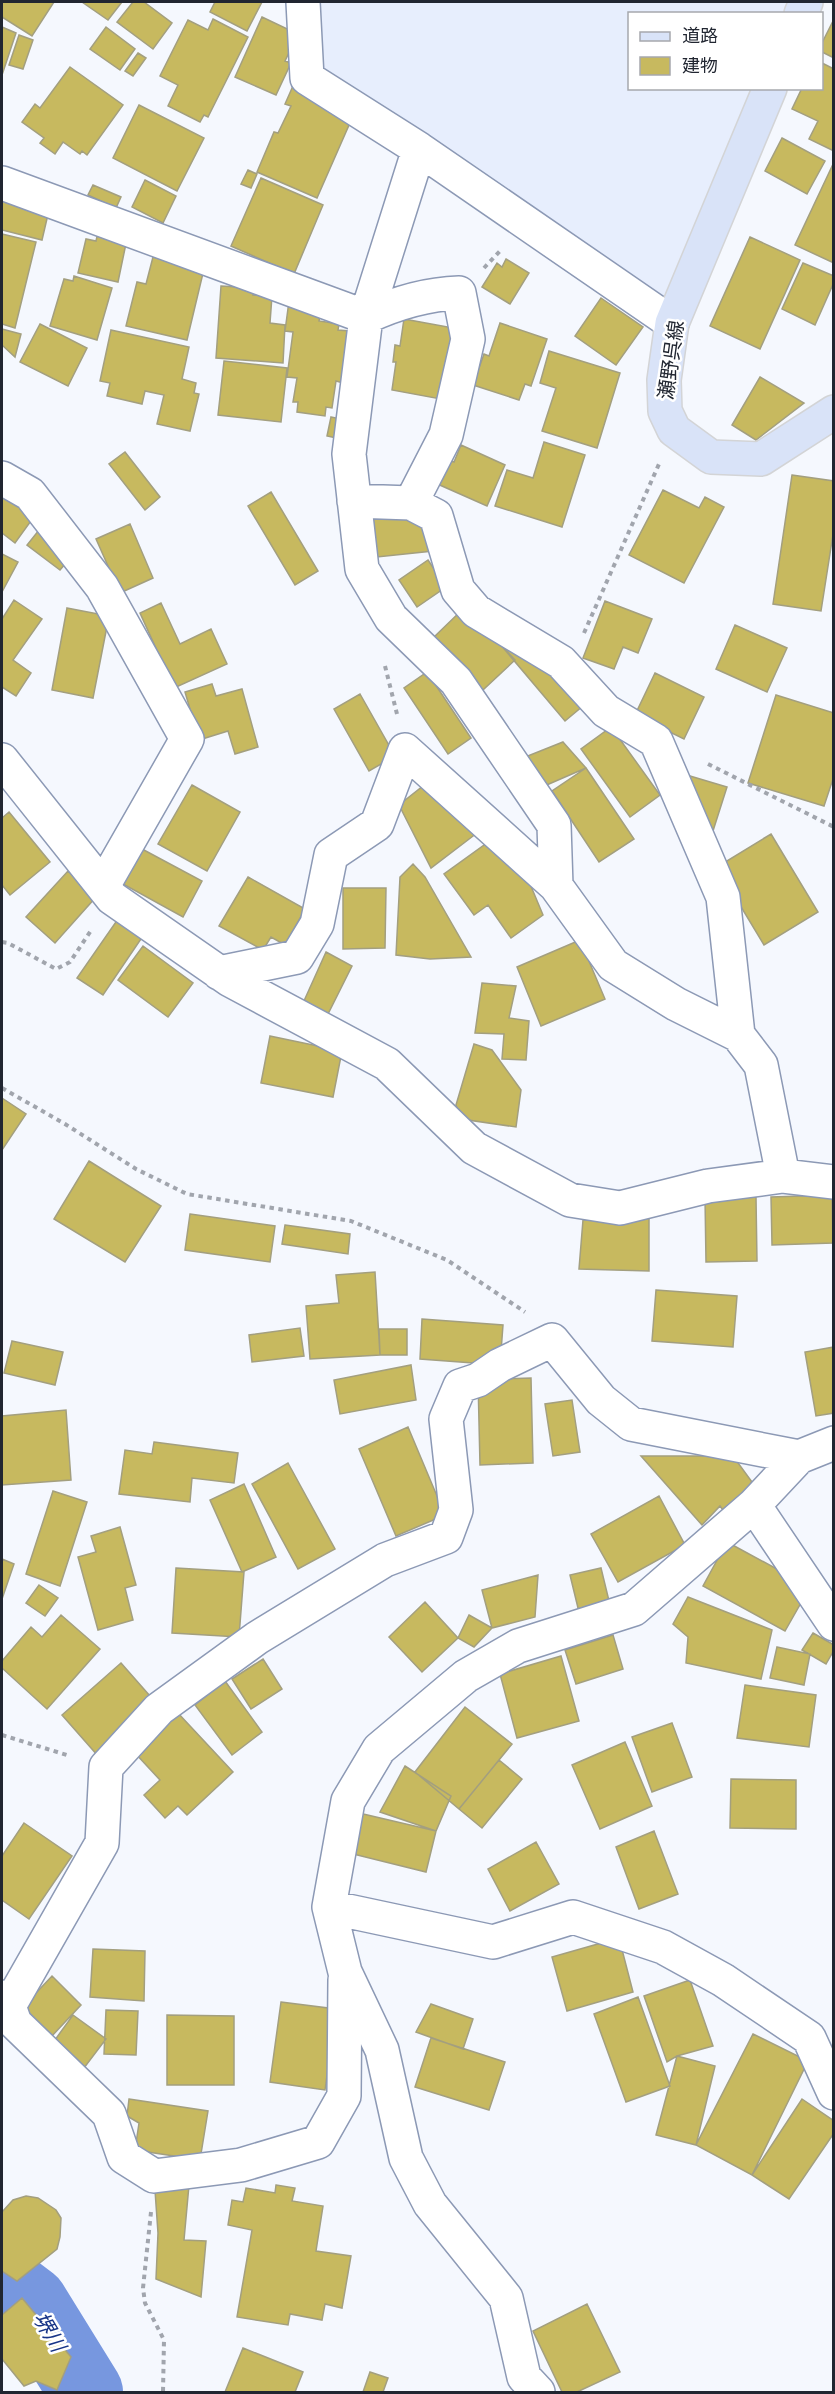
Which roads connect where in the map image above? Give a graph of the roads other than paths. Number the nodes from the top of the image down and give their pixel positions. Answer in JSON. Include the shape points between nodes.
{"nodes":[{"id":1,"x":303,"y":2,"type":"edge"},
{"id":2,"x":769,"y":90,"type":"edge"},
{"id":3,"x":419,"y":148,"type":"junction"},
{"id":4,"x":2,"y":183,"type":"edge"},
{"id":5,"x":366,"y":316,"type":"junction"},
{"id":6,"x":672,"y":323,"type":"junction"},
{"id":7,"x":833,"y":413,"type":"edge"},
{"id":8,"x":2,"y":478,"type":"edge"},
{"id":9,"x":354,"y":501,"type":"junction"},
{"id":10,"x":411,"y":502,"type":"junction"},
{"id":11,"x":2,"y":760,"type":"edge"},
{"id":12,"x":555,"y":886,"type":"junction"},
{"id":13,"x":107,"y":892,"type":"junction"},
{"id":14,"x":219,"y":973,"type":"junction"},
{"id":15,"x":738,"y":1035,"type":"junction"},
{"id":16,"x":783,"y":1176,"type":"junction"},
{"id":17,"x":834,"y":1182,"type":"edge"},
{"id":18,"x":834,"y":1443,"type":"edge"},
{"id":19,"x":800,"y":1457,"type":"junction"},
{"id":20,"x":754,"y":1505,"type":"junction"},
{"id":21,"x":834,"y":1624,"type":"edge"},
{"id":22,"x":329,"y":1907,"type":"junction"},
{"id":23,"x":345,"y":1972,"type":"junction"},
{"id":24,"x":5,"y":2001,"type":"edge"},
{"id":25,"x":834,"y":2092,"type":"edge"},
{"id":26,"x":538,"y":2392,"type":"edge"}],
"edges":[{"from":1,"to":3,"type":"street","via":[[307,78]]},
{"from":2,"to":6,"type":"main road","name":"瀬野呉線"},
{"from":3,"to":5,"type":"street"},
{"from":3,"to":6,"type":"street"},
{"from":4,"to":5,"type":"street"},
{"from":5,"to":9,"type":"street","via":[[349,453]]},
{"from":5,"to":10,"type":"street","via":[[393,304],[459,293],[468,339],[447,435]]},
{"from":6,"to":7,"type":"main road","name":"瀬野呉線","via":[[664,380],[665,411],[674,430],[711,457],[760,459]]},
{"from":8,"to":13,"type":"street","via":[[30,494],[102,587],[187,739]]},
{"from":9,"to":10,"type":"street"},
{"from":9,"to":12,"type":"street","via":[[362,569],[391,618],[456,681],[554,825]]},
{"from":10,"to":15,"type":"street","via":[[436,516],[458,590],[476,611],[561,662],[606,711],[656,741],[723,897]]},
{"from":11,"to":13,"type":"street"},
{"from":12,"to":14,"type":"street","via":[[405,750],[377,824],[331,855],[317,924],[297,957]]},
{"from":12,"to":15,"type":"street","via":[[613,965],[676,1004]]},
{"from":13,"to":14,"type":"street"},
{"from":14,"to":16,"type":"street","via":[[387,1064],[474,1149],[570,1200],[621,1208],[708,1186]]},
{"from":15,"to":16,"type":"street","via":[[761,1065]]},
{"from":16,"to":17,"type":"street"},
{"from":18,"to":19,"type":"street"},
{"from":19,"to":20,"type":"street"},
{"from":19,"to":24,"type":"street","via":[[631,1424],[601,1400],[552,1340],[460,1386],[446,1419],[456,1510],[446,1537],[385,1560],[257,1638],[159,1709],[106,1767],[102,1843]]},
{"from":20,"to":21,"type":"street"},
{"from":20,"to":22,"type":"street","via":[[634,1609],[518,1646],[466,1676],[380,1749],[348,1802]]},
{"from":22,"to":23,"type":"street"},
{"from":22,"to":25,"type":"street","via":[[493,1942],[573,1917],[663,1947],[723,1980],[809,2038]]},
{"from":23,"to":24,"type":"street","via":[[344,2096],[318,2142],[241,2165],[154,2176],[124,2157],[109,2114],[15,2024]]},
{"from":23,"to":26,"type":"street","via":[[382,2050],[406,2158],[430,2204],[506,2298],[524,2377]]}]}
